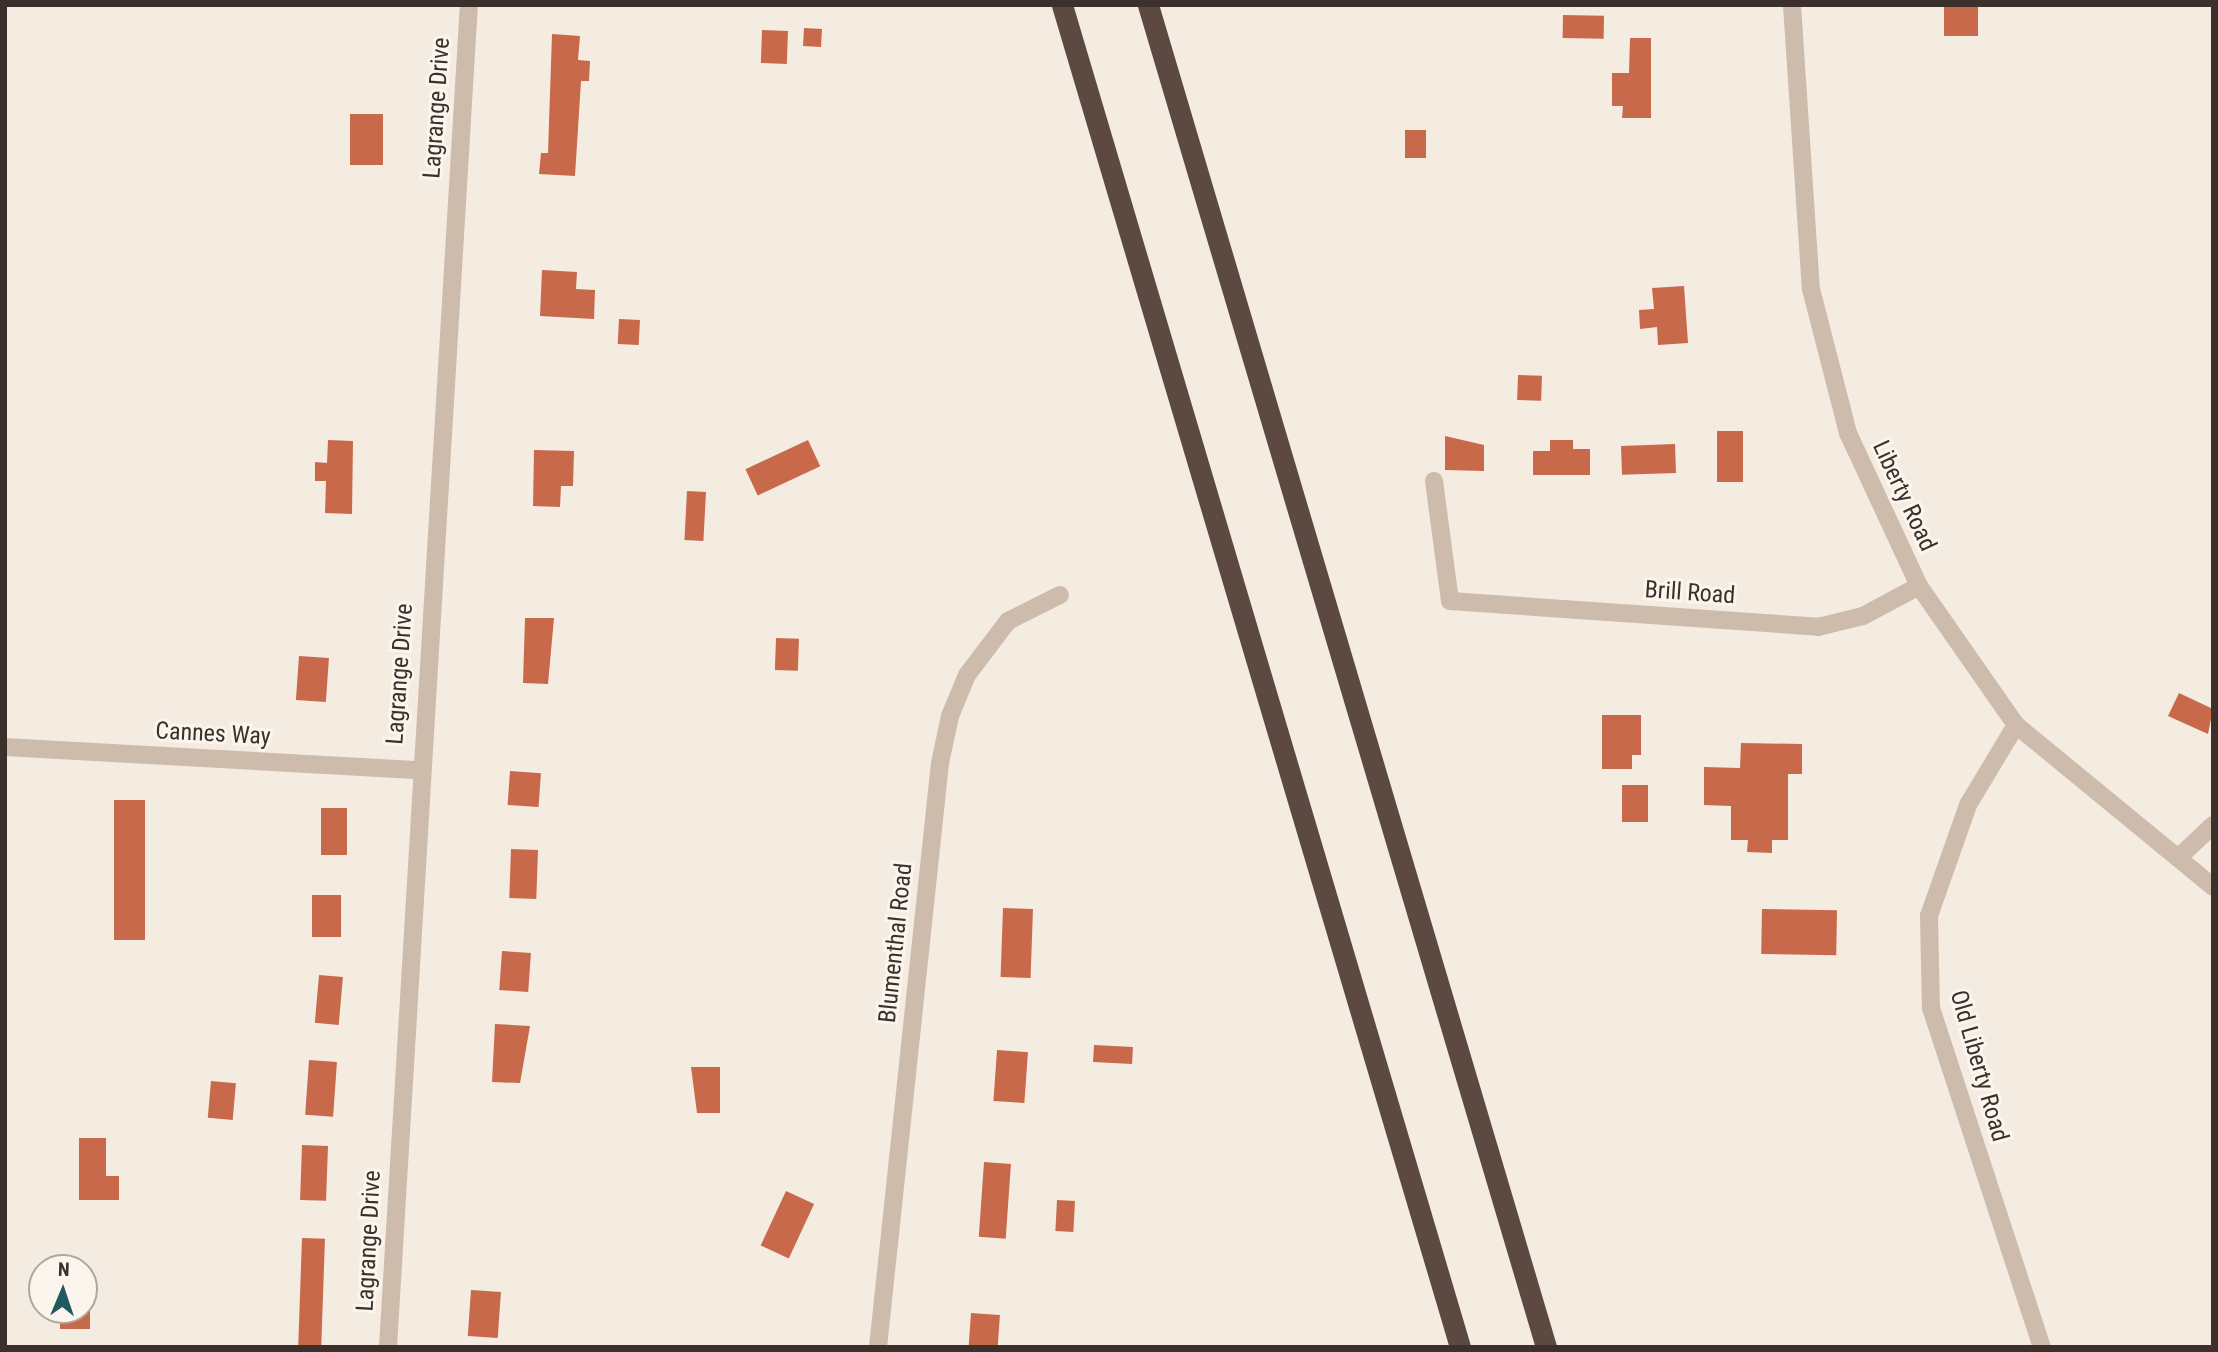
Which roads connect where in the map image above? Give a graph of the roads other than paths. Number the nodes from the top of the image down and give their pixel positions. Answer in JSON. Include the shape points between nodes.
{"nodes":[{"id":1,"x":469,"y":5,"type":"edge"},
{"id":2,"x":1062,"y":5,"type":"edge"},
{"id":3,"x":1148,"y":5,"type":"edge"},
{"id":4,"x":1792,"y":5,"type":"edge"},
{"id":5,"x":1434,"y":481,"type":"dead end"},
{"id":6,"x":1919,"y":586,"type":"junction"},
{"id":7,"x":1060,"y":595,"type":"dead end"},
{"id":8,"x":2016,"y":724,"type":"junction"},
{"id":9,"x":5,"y":747,"type":"edge"},
{"id":10,"x":419,"y":770,"type":"junction"},
{"id":11,"x":2213,"y":825,"type":"edge"},
{"id":12,"x":2178,"y":858,"type":"junction"},
{"id":13,"x":2213,"y":887,"type":"edge"},
{"id":14,"x":388,"y":1347,"type":"edge"},
{"id":15,"x":878,"y":1347,"type":"edge"},
{"id":16,"x":1460,"y":1347,"type":"edge"},
{"id":17,"x":1546,"y":1347,"type":"edge"},
{"id":18,"x":2042,"y":1347,"type":"edge"}],
"edges":[{"from":1,"to":10,"type":"street","name":"Lagrange Drive"},
{"from":2,"to":16,"type":"highway"},
{"from":3,"to":17,"type":"highway"},
{"from":4,"to":6,"type":"street","name":"Liberty Road","via":[[1811,289],[1848,433]]},
{"from":5,"to":6,"type":"street","name":"Brill Road","via":[[1450,601],[1818,627],[1863,616]]},
{"from":6,"to":8,"type":"street","name":"Liberty Road"},
{"from":7,"to":15,"type":"street","name":"Blumenthal Road","via":[[1008,621],[967,675],[950,716]]},
{"from":8,"to":12,"type":"street","name":"Liberty Road"},
{"from":8,"to":18,"type":"street","name":"Old Liberty Road","via":[[1968,805],[1929,916],[1931,1008]]},
{"from":9,"to":10,"type":"street","name":"Cannes Way"},
{"from":10,"to":14,"type":"street","name":"Lagrange Drive"},
{"from":11,"to":12,"type":"street"},
{"from":12,"to":13,"type":"street","name":"Liberty Road"}]}
